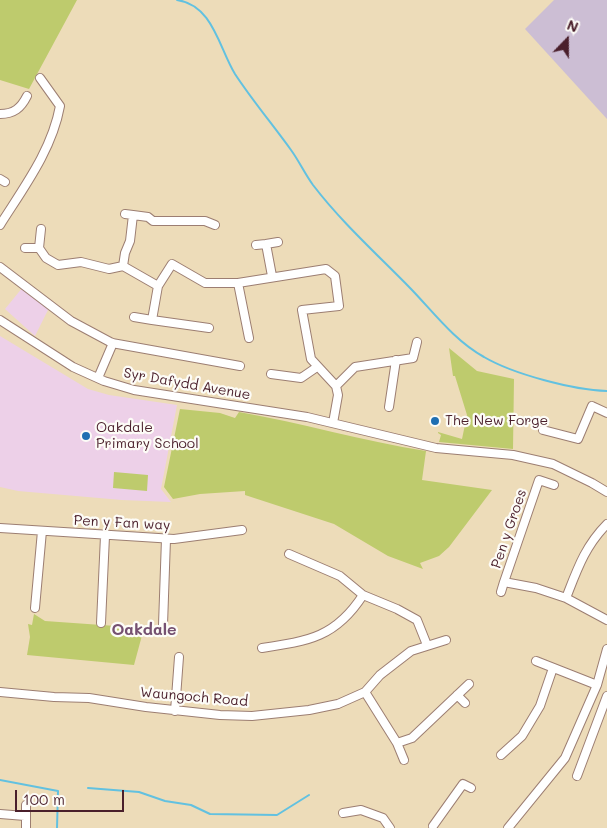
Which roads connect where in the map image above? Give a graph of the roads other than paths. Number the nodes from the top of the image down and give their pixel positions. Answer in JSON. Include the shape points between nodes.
{"nodes":[{"id":1,"x":40,"y":78,"type":"dead end"},
{"id":2,"x":27,"y":96,"type":"dead end"},
{"id":3,"x":0,"y":114,"type":"edge"},
{"id":4,"x":0,"y":225,"type":"edge"},
{"id":5,"x":215,"y":225,"type":"dead end"},
{"id":6,"x":41,"y":229,"type":"dead end"},
{"id":7,"x":278,"y":242,"type":"dead end"},
{"id":8,"x":266,"y":244,"type":"junction"},
{"id":9,"x":256,"y":245,"type":"dead end"},
{"id":10,"x":25,"y":248,"type":"dead end"},
{"id":11,"x":39,"y":248,"type":"junction"},
{"id":12,"x":123,"y":266,"type":"junction"},
{"id":13,"x":0,"y":267,"type":"edge"},
{"id":14,"x":272,"y":276,"type":"junction"},
{"id":15,"x":238,"y":283,"type":"junction"},
{"id":16,"x":158,"y":286,"type":"junction"},
{"id":17,"x":134,"y":317,"type":"dead end"},
{"id":18,"x":0,"y":320,"type":"edge"},
{"id":19,"x":152,"y":320,"type":"junction"},
{"id":20,"x":209,"y":328,"type":"dead end"},
{"id":21,"x":249,"y":338,"type":"dead end"},
{"id":22,"x":417,"y":342,"type":"dead end"},
{"id":23,"x":113,"y":343,"type":"junction"},
{"id":24,"x":396,"y":360,"type":"junction"},
{"id":25,"x":240,"y":366,"type":"dead end"},
{"id":26,"x":317,"y":367,"type":"junction"},
{"id":27,"x":271,"y":374,"type":"dead end"},
{"id":28,"x":98,"y":378,"type":"junction"},
{"id":29,"x":336,"y":386,"type":"junction"},
{"id":30,"x":389,"y":407,"type":"dead end"},
{"id":31,"x":607,"y":413,"type":"edge"},
{"id":32,"x":333,"y":423,"type":"junction"},
{"id":33,"x":543,"y":430,"type":"dead end"},
{"id":34,"x":554,"y":485,"type":"dead end"},
{"id":35,"x":607,"y":492,"type":"edge"},
{"id":36,"x":607,"y":524,"type":"edge"},
{"id":37,"x":0,"y":528,"type":"edge"},
{"id":38,"x":242,"y":530,"type":"dead end"},
{"id":39,"x":42,"y":532,"type":"junction"},
{"id":40,"x":105,"y":536,"type":"junction"},
{"id":41,"x":166,"y":539,"type":"junction"},
{"id":42,"x":289,"y":554,"type":"dead end"},
{"id":43,"x":504,"y":582,"type":"junction"},
{"id":44,"x":501,"y":592,"type":"dead end"},
{"id":45,"x":363,"y":594,"type":"junction"},
{"id":46,"x":566,"y":598,"type":"junction"},
{"id":47,"x":35,"y":608,"type":"dead end"},
{"id":48,"x":607,"y":620,"type":"edge"},
{"id":49,"x":101,"y":623,"type":"dead end"},
{"id":50,"x":163,"y":625,"type":"dead end"},
{"id":51,"x":446,"y":640,"type":"dead end"},
{"id":52,"x":427,"y":645,"type":"junction"},
{"id":53,"x":262,"y":648,"type":"dead end"},
{"id":54,"x":607,"y":649,"type":"edge"},
{"id":55,"x":179,"y":657,"type":"dead end"},
{"id":56,"x":536,"y":661,"type":"dead end"},
{"id":57,"x":553,"y":668,"type":"junction"},
{"id":58,"x":468,"y":684,"type":"dead end"},
{"id":59,"x":598,"y":686,"type":"junction"},
{"id":60,"x":0,"y":692,"type":"edge"},
{"id":61,"x":365,"y":692,"type":"junction"},
{"id":62,"x":457,"y":696,"type":"junction"},
{"id":63,"x":607,"y":696,"type":"edge"},
{"id":64,"x":591,"y":702,"type":"junction"},
{"id":65,"x":465,"y":703,"type":"dead end"},
{"id":66,"x":603,"y":706,"type":"junction"},
{"id":67,"x":175,"y":711,"type":"junction"},
{"id":68,"x":397,"y":743,"type":"junction"},
{"id":69,"x":501,"y":755,"type":"dead end"},
{"id":70,"x":565,"y":758,"type":"junction"},
{"id":71,"x":404,"y":760,"type":"dead end"},
{"id":72,"x":582,"y":763,"type":"junction"},
{"id":73,"x":577,"y":776,"type":"dead end"},
{"id":74,"x":471,"y":788,"type":"dead end"},
{"id":75,"x":26,"y":805,"type":"dead end"},
{"id":76,"x":343,"y":813,"type":"dead end"},
{"id":77,"x":0,"y":814,"type":"edge"},
{"id":78,"x":25,"y":816,"type":"junction"},
{"id":79,"x":434,"y":827,"type":"edge"},
{"id":80,"x":510,"y":827,"type":"edge"},
{"id":81,"x":26,"y":828,"type":"edge"},
{"id":82,"x":390,"y":828,"type":"edge"},
{"id":83,"x":423,"y":828,"type":"edge"}],
"edges":[{"from":1,"to":4,"type":"street","via":[[60,106],[58,120],[44,156]]},
{"from":2,"to":3,"type":"street","via":[[16,111]]},
{"from":5,"to":12,"type":"street","via":[[205,221],[153,221],[148,217],[129,215],[130,241]]},
{"from":6,"to":11,"type":"street"},
{"from":7,"to":8,"type":"street"},
{"from":8,"to":9,"type":"street"},
{"from":8,"to":14,"type":"street"},
{"from":10,"to":11,"type":"street"},
{"from":11,"to":12,"type":"street","via":[[46,258],[58,265],[82,262],[109,269]]},
{"from":12,"to":16,"type":"street"},
{"from":13,"to":23,"type":"street","via":[[71,321]]},
{"from":14,"to":15,"type":"street"},
{"from":14,"to":26,"type":"street","via":[[326,269],[335,276],[339,306],[302,310],[311,359]]},
{"from":15,"to":16,"type":"street","via":[[205,283],[172,264]]},
{"from":15,"to":21,"type":"street"},
{"from":16,"to":19,"type":"street"},
{"from":17,"to":19,"type":"street"},
{"from":18,"to":28,"type":"street","name":"Syr Dafydd Avenue","via":[[63,362]]},
{"from":19,"to":20,"type":"street"},
{"from":22,"to":24,"type":"street","via":[[413,358]]},
{"from":23,"to":25,"type":"street"},
{"from":23,"to":28,"type":"street"},
{"from":24,"to":29,"type":"street","via":[[356,367]]},
{"from":24,"to":30,"type":"street"},
{"from":26,"to":27,"type":"street","via":[[301,378]]},
{"from":26,"to":29,"type":"street"},
{"from":28,"to":32,"type":"street","name":"Syr Dafydd Avenue","via":[[134,390]]},
{"from":29,"to":32,"type":"street","via":[[338,394]]},
{"from":31,"to":33,"type":"street","via":[[592,406],[578,439]]},
{"from":32,"to":35,"type":"street","name":"Syr Dafydd Avenue","via":[[436,448],[513,455],[553,464]]},
{"from":34,"to":43,"type":"street","name":"Pen y Groes","via":[[538,477]]},
{"from":36,"to":46,"type":"street","via":[[594,537],[584,555]]},
{"from":37,"to":39,"type":"street","name":"Pen y Fan way"},
{"from":38,"to":41,"type":"street","name":"Pen y Fan way"},
{"from":39,"to":40,"type":"street","name":"Pen y Fan way"},
{"from":39,"to":47,"type":"street"},
{"from":40,"to":41,"type":"street","name":"Pen y Fan way"},
{"from":40,"to":49,"type":"street"},
{"from":41,"to":50,"type":"street"},
{"from":42,"to":45,"type":"street","via":[[340,576]]},
{"from":43,"to":44,"type":"street"},
{"from":43,"to":46,"type":"street","name":"Pen y Groes"},
{"from":45,"to":52,"type":"street","via":[[417,620]]},
{"from":45,"to":53,"type":"street","via":[[353,611],[324,633],[308,641]]},
{"from":46,"to":48,"type":"street","name":"Pen y Groes"},
{"from":51,"to":52,"type":"street","name":"Waungoch Road"},
{"from":52,"to":61,"type":"street","name":"Waungoch Road","via":[[397,661]]},
{"from":54,"to":59,"type":"street"},
{"from":55,"to":67,"type":"street"},
{"from":56,"to":57,"type":"street"},
{"from":57,"to":59,"type":"street"},
{"from":57,"to":69,"type":"street","via":[[540,706],[522,736]]},
{"from":58,"to":62,"type":"street"},
{"from":59,"to":64,"type":"street"},
{"from":60,"to":67,"type":"street","name":"Waungoch Road","via":[[89,698]]},
{"from":61,"to":67,"type":"street","name":"Waungoch Road","via":[[338,704],[252,716]]},
{"from":61,"to":68,"type":"street"},
{"from":62,"to":65,"type":"street"},
{"from":62,"to":68,"type":"street","via":[[412,738]]},
{"from":63,"to":66,"type":"street"},
{"from":64,"to":66,"type":"street"},
{"from":64,"to":70,"type":"street"},
{"from":66,"to":72,"type":"street"},
{"from":68,"to":71,"type":"street"},
{"from":70,"to":72,"type":"street"},
{"from":70,"to":80,"type":"street"},
{"from":72,"to":73,"type":"street"},
{"from":74,"to":79,"type":"street","via":[[463,784]]},
{"from":75,"to":78,"type":"street"},
{"from":76,"to":82,"type":"street","via":[[361,810],[383,818]]},
{"from":77,"to":78,"type":"street"},
{"from":78,"to":81,"type":"street"},
{"from":79,"to":83,"type":"street"}]}
